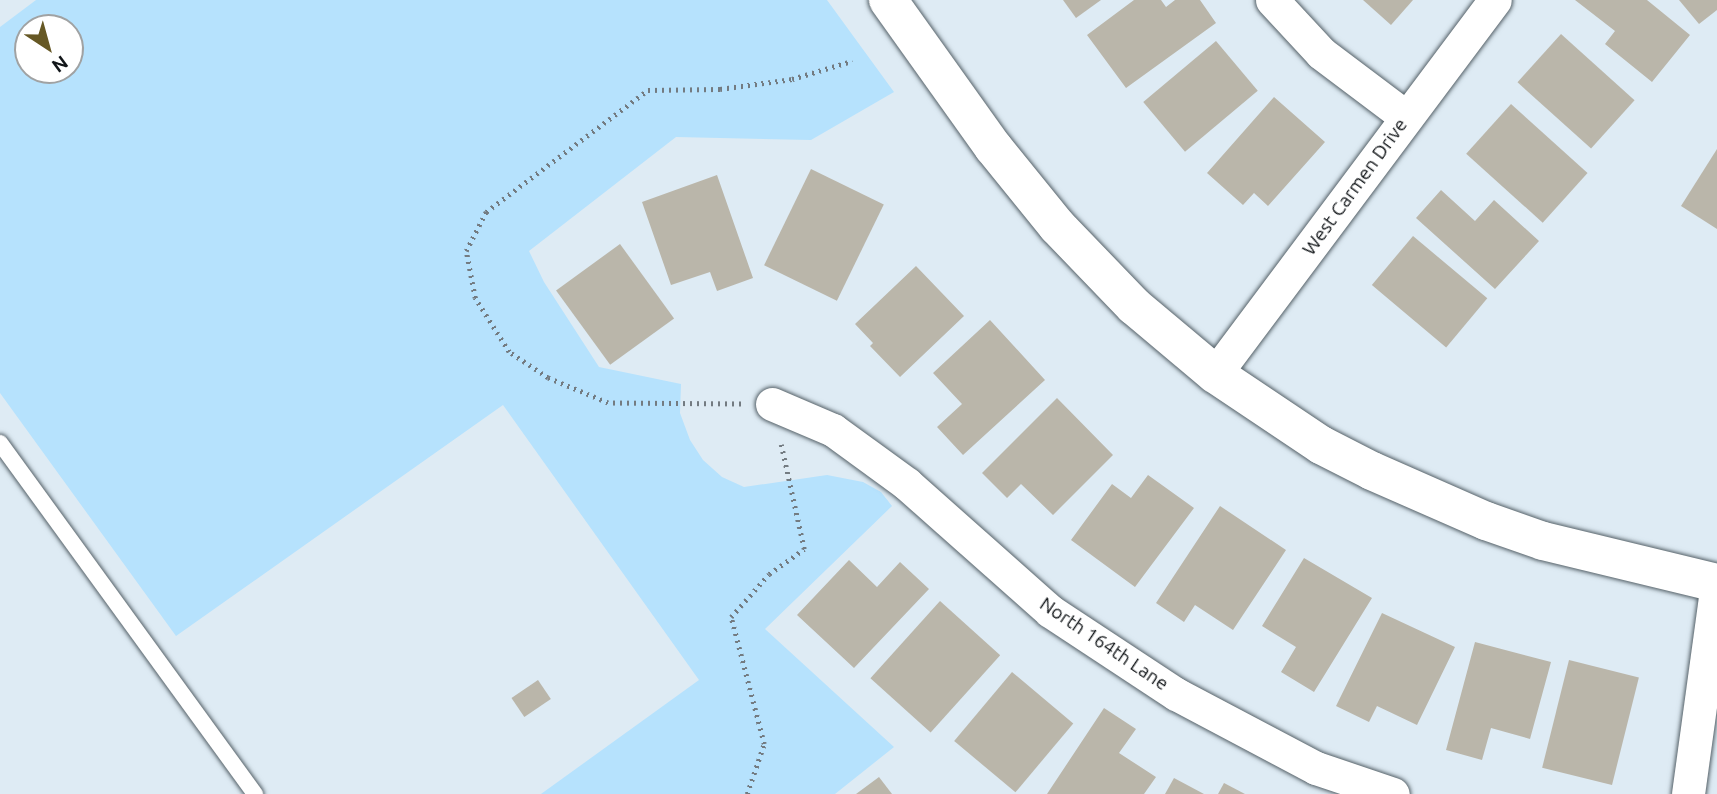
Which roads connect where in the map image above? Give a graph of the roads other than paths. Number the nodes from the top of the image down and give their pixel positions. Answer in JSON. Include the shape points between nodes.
{"nodes":[{"id":1,"x":888,"y":0,"type":"edge"},
{"id":2,"x":1272,"y":0,"type":"edge"},
{"id":3,"x":1495,"y":0,"type":"edge"},
{"id":4,"x":1406,"y":117,"type":"junction"},
{"id":5,"x":1215,"y":374,"type":"junction"},
{"id":6,"x":772,"y":404,"type":"road end"},
{"id":7,"x":0,"y":443,"type":"edge"},
{"id":8,"x":1717,"y":583,"type":"edge"},
{"id":9,"x":255,"y":794,"type":"edge"},
{"id":10,"x":1393,"y":794,"type":"edge"},
{"id":11,"x":1688,"y":794,"type":"edge"}],
"edges":[{"from":1,"to":5,"type":"main road","via":[[1057,226],[1134,306]]},
{"from":2,"to":4,"type":"street","via":[[1321,52]]},
{"from":3,"to":4,"type":"street","name":"West Carmen Drive"},
{"from":4,"to":5,"type":"street","name":"West Carmen Drive"},
{"from":5,"to":8,"type":"main road","via":[[1321,444],[1486,521],[1568,548]]},
{"from":6,"to":10,"type":"street","name":"North 164th Lane","via":[[833,430],[906,484],[1050,611],[1176,694],[1316,768]]},
{"from":7,"to":9,"type":"lane"},
{"from":8,"to":11,"type":"street"}]}
